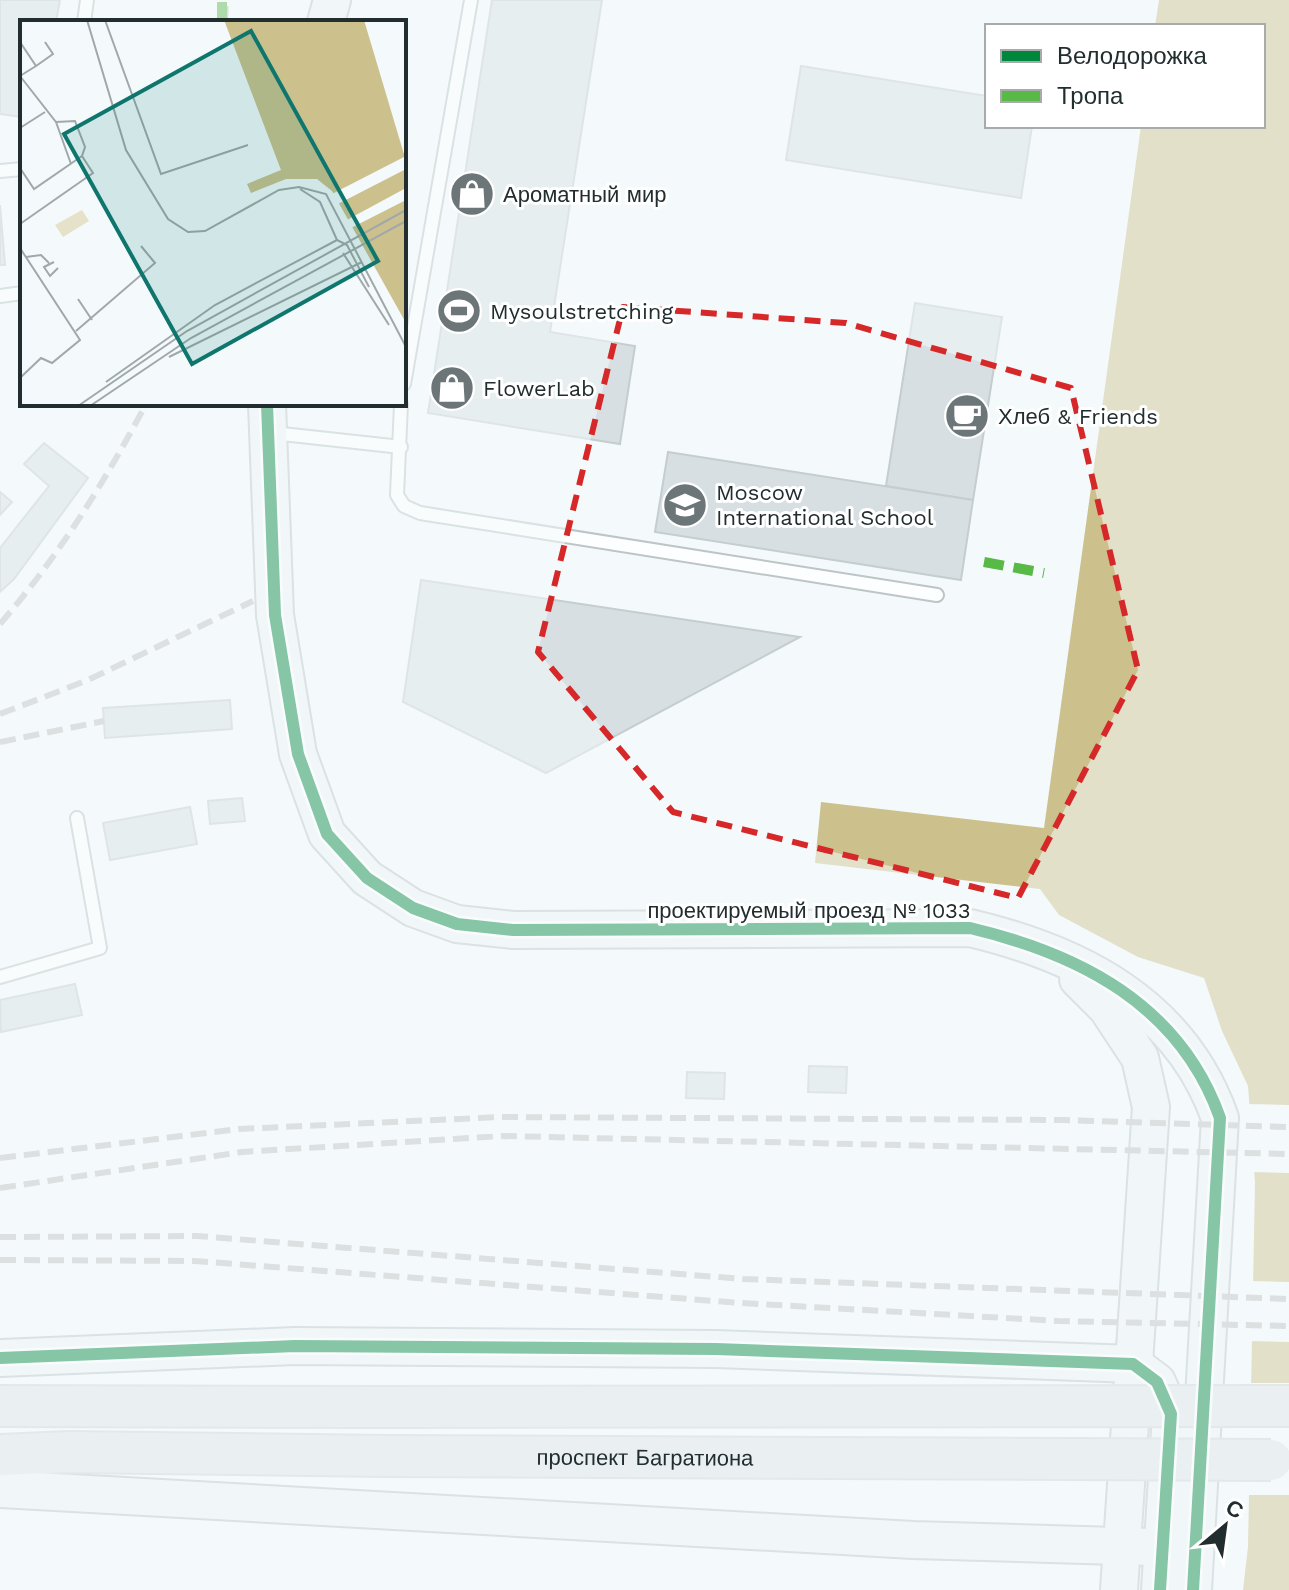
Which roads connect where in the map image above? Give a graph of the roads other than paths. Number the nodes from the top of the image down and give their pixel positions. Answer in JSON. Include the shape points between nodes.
{"nodes":[{"id":1,"x":87,"y":0,"type":"edge"},
{"id":2,"x":332,"y":0,"type":"edge"},
{"id":3,"x":471,"y":0,"type":"edge"},
{"id":4,"x":84,"y":20,"type":"edge"},
{"id":5,"x":327,"y":20,"type":"edge"},
{"id":6,"x":20,"y":169,"type":"edge"},
{"id":7,"x":0,"y":171,"type":"edge"},
{"id":8,"x":20,"y":293,"type":"edge"},
{"id":9,"x":0,"y":296,"type":"edge"},
{"id":10,"x":406,"y":373,"type":"edge"},
{"id":11,"x":401,"y":406,"type":"edge"},
{"id":12,"x":267,"y":418,"type":"edge"},
{"id":13,"x":401,"y":447,"type":"junction"},
{"id":14,"x":937,"y":595,"type":"dead end"},
{"id":15,"x":77,"y":818,"type":"dead end"},
{"id":16,"x":1020,"y":940,"type":"junction"},
{"id":17,"x":0,"y":977,"type":"edge"},
{"id":18,"x":0,"y":1358,"type":"edge"},
{"id":19,"x":1133,"y":1364,"type":"junction"},
{"id":20,"x":0,"y":1406,"type":"edge"},
{"id":21,"x":1289,"y":1406,"type":"edge"},
{"id":22,"x":0,"y":1455,"type":"edge"},
{"id":23,"x":1289,"y":1460,"type":"edge"},
{"id":24,"x":0,"y":1489,"type":"edge"},
{"id":25,"x":1120,"y":1546,"type":"junction"},
{"id":26,"x":1180,"y":1548,"type":"junction"},
{"id":27,"x":1119,"y":1590,"type":"edge"},
{"id":28,"x":1160,"y":1590,"type":"edge"},
{"id":29,"x":1193,"y":1590,"type":"edge"}],
"edges":[{"from":1,"to":4,"type":"lane"},
{"from":2,"to":5,"type":"street"},
{"from":3,"to":10,"type":"lane"},
{"from":6,"to":7,"type":"lane"},
{"from":8,"to":9,"type":"lane"},
{"from":11,"to":13,"type":"lane"},
{"from":12,"to":13,"type":"lane"},
{"from":12,"to":16,"type":"street","name":"проектируемый проезд № 1033","via":[[275,615],[298,754],[327,834],[367,878],[413,908],[457,924],[513,930],[970,928]]},
{"from":13,"to":14,"type":"lane","via":[[397,495],[404,506],[420,513]]},
{"from":15,"to":17,"type":"lane","via":[[100,948]]},
{"from":16,"to":19,"type":"street","name":"проектируемый проезд № 1033","via":[[1066,967],[1107,1008],[1140,1058],[1151,1107]]},
{"from":16,"to":26,"type":"street","name":"проектируемый проезд № 1033","via":[[1088,969],[1174,1035],[1207,1082],[1220,1118]]},
{"from":18,"to":19,"type":"street","via":[[311,1346],[716,1349]]},
{"from":19,"to":25,"type":"street","name":"проектируемый проезд № 1033"},
{"from":19,"to":26,"type":"street","via":[[1157,1382],[1171,1414]]},
{"from":20,"to":21,"type":"main road","bridge":true},
{"from":22,"to":23,"type":"main road","name":"проспект Багратиона","bridge":true},
{"from":24,"to":25,"type":"street","via":[[897,1539]]},
{"from":25,"to":26,"type":"street"},
{"from":25,"to":27,"type":"street","name":"проектируемый проезд № 1033"},
{"from":26,"to":28,"type":"street"},
{"from":26,"to":29,"type":"street"}]}
